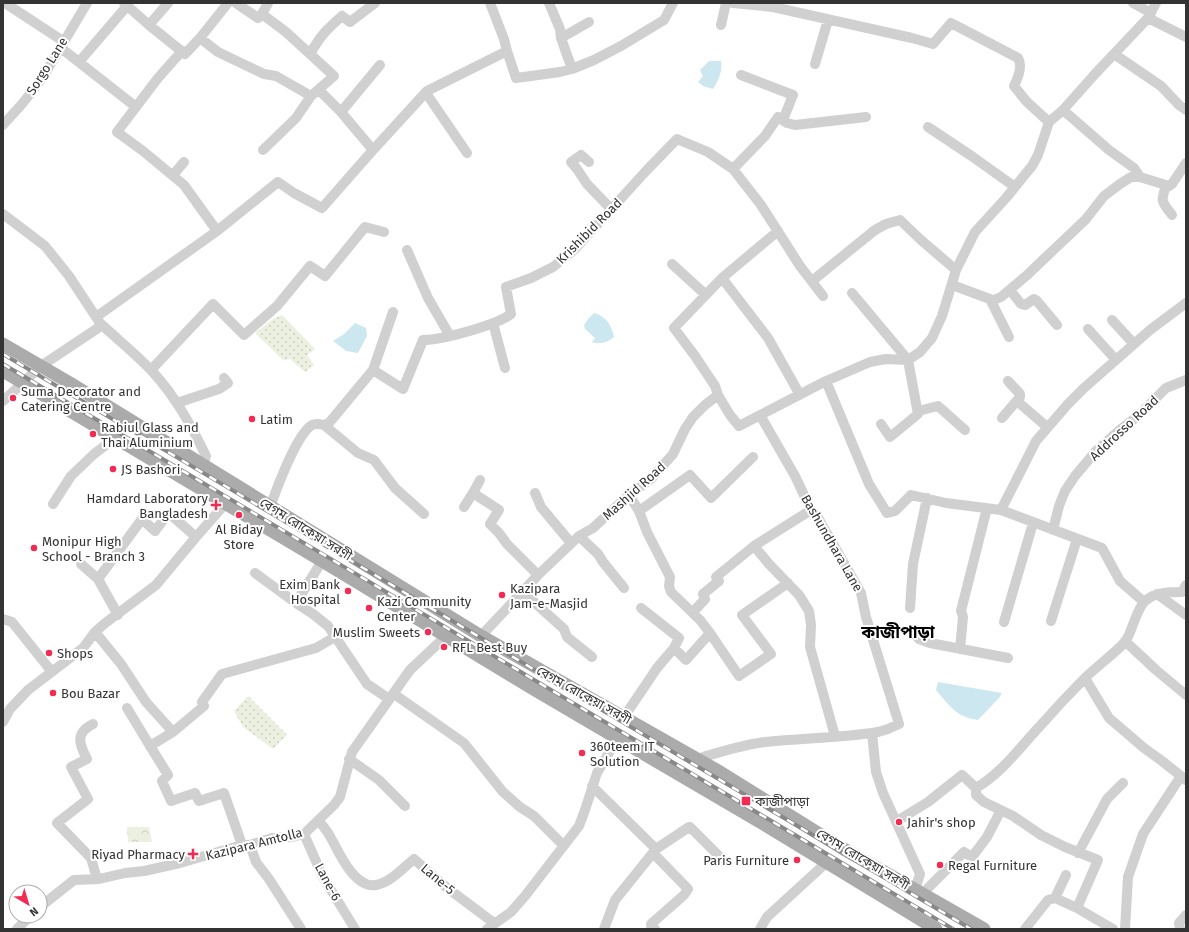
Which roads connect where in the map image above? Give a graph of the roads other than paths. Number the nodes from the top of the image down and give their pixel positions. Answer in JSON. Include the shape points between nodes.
{"nodes":[{"id":1,"x":5,"y":3,"type":"edge"},
{"id":2,"x":87,"y":3,"type":"edge"},
{"id":3,"x":168,"y":3,"type":"edge"},
{"id":4,"x":228,"y":3,"type":"edge"},
{"id":5,"x":236,"y":3,"type":"edge"},
{"id":6,"x":268,"y":3,"type":"edge"},
{"id":7,"x":375,"y":3,"type":"edge"},
{"id":8,"x":490,"y":3,"type":"edge"},
{"id":9,"x":549,"y":3,"type":"edge"},
{"id":10,"x":673,"y":3,"type":"edge"},
{"id":11,"x":726,"y":3,"type":"edge"},
{"id":12,"x":733,"y":3,"type":"edge"},
{"id":13,"x":1133,"y":3,"type":"edge"},
{"id":14,"x":1156,"y":3,"type":"edge"},
{"id":15,"x":126,"y":4,"type":"edge"},
{"id":16,"x":262,"y":14,"type":"junction"},
{"id":17,"x":1150,"y":16,"type":"junction"},
{"id":18,"x":828,"y":20,"type":"junction"},
{"id":19,"x":589,"y":22,"type":"dead end"},
{"id":20,"x":149,"y":25,"type":"junction"},
{"id":21,"x":720,"y":25,"type":"dead end"},
{"id":22,"x":1186,"y":37,"type":"edge"},
{"id":23,"x":200,"y":38,"type":"junction"},
{"id":24,"x":561,"y":38,"type":"junction"},
{"id":25,"x":62,"y":45,"type":"junction"},
{"id":26,"x":182,"y":51,"type":"junction"},
{"id":27,"x":507,"y":51,"type":"junction"},
{"id":28,"x":310,"y":54,"type":"junction"},
{"id":29,"x":1114,"y":54,"type":"junction"},
{"id":30,"x":78,"y":62,"type":"junction"},
{"id":31,"x":815,"y":64,"type":"dead end"},
{"id":32,"x":380,"y":65,"type":"dead end"},
{"id":33,"x":572,"y":69,"type":"junction"},
{"id":34,"x":741,"y":75,"type":"dead end"},
{"id":35,"x":315,"y":93,"type":"junction"},
{"id":36,"x":426,"y":93,"type":"junction"},
{"id":37,"x":136,"y":107,"type":"junction"},
{"id":38,"x":1063,"y":110,"type":"junction"},
{"id":39,"x":1186,"y":110,"type":"edge"},
{"id":40,"x":341,"y":112,"type":"junction"},
{"id":41,"x":866,"y":117,"type":"dead end"},
{"id":42,"x":783,"y":120,"type":"junction"},
{"id":43,"x":1050,"y":122,"type":"junction"},
{"id":44,"x":3,"y":125,"type":"edge"},
{"id":45,"x":928,"y":127,"type":"dead end"},
{"id":46,"x":263,"y":150,"type":"dead end"},
{"id":47,"x":373,"y":150,"type":"junction"},
{"id":48,"x":467,"y":153,"type":"dead end"},
{"id":49,"x":184,"y":162,"type":"dead end"},
{"id":50,"x":589,"y":162,"type":"dead end"},
{"id":51,"x":1186,"y":163,"type":"edge"},
{"id":52,"x":733,"y":169,"type":"junction"},
{"id":53,"x":173,"y":175,"type":"junction"},
{"id":54,"x":1140,"y":177,"type":"junction"},
{"id":55,"x":1166,"y":186,"type":"junction"},
{"id":56,"x":1015,"y":187,"type":"junction"},
{"id":57,"x":611,"y":209,"type":"junction"},
{"id":58,"x":3,"y":214,"type":"edge"},
{"id":59,"x":1172,"y":215,"type":"dead end"},
{"id":60,"x":217,"y":231,"type":"junction"},
{"id":61,"x":778,"y":231,"type":"junction"},
{"id":62,"x":384,"y":232,"type":"dead end"},
{"id":63,"x":407,"y":250,"type":"dead end"},
{"id":64,"x":672,"y":264,"type":"dead end"},
{"id":65,"x":956,"y":270,"type":"junction"},
{"id":66,"x":722,"y":278,"type":"junction"},
{"id":67,"x":812,"y":281,"type":"junction"},
{"id":68,"x":952,"y":285,"type":"junction"},
{"id":69,"x":1010,"y":290,"type":"junction"},
{"id":70,"x":852,"y":293,"type":"dead end"},
{"id":71,"x":706,"y":295,"type":"junction"},
{"id":72,"x":823,"y":296,"type":"dead end"},
{"id":73,"x":990,"y":299,"type":"junction"},
{"id":74,"x":1186,"y":303,"type":"edge"},
{"id":75,"x":393,"y":312,"type":"dead end"},
{"id":76,"x":98,"y":320,"type":"junction"},
{"id":77,"x":1112,"y":320,"type":"dead end"},
{"id":78,"x":493,"y":323,"type":"junction"},
{"id":79,"x":1057,"y":325,"type":"dead end"},
{"id":80,"x":1088,"y":329,"type":"dead end"},
{"id":81,"x":450,"y":336,"type":"junction"},
{"id":82,"x":1009,"y":337,"type":"dead end"},
{"id":83,"x":3,"y":344,"type":"edge"},
{"id":84,"x":1134,"y":344,"type":"junction"},
{"id":85,"x":908,"y":360,"type":"junction"},
{"id":86,"x":1116,"y":360,"type":"junction"},
{"id":87,"x":41,"y":366,"type":"junction"},
{"id":88,"x":505,"y":368,"type":"dead end"},
{"id":89,"x":151,"y":370,"type":"junction"},
{"id":90,"x":373,"y":370,"type":"junction"},
{"id":91,"x":3,"y":371,"type":"edge"},
{"id":92,"x":224,"y":378,"type":"dead end"},
{"id":93,"x":1186,"y":380,"type":"edge"},
{"id":94,"x":826,"y":381,"type":"junction"},
{"id":95,"x":1008,"y":381,"type":"dead end"},
{"id":96,"x":23,"y":383,"type":"junction"},
{"id":97,"x":718,"y":395,"type":"junction"},
{"id":98,"x":800,"y":395,"type":"junction"},
{"id":99,"x":1017,"y":401,"type":"junction"},
{"id":100,"x":3,"y":402,"type":"edge"},
{"id":101,"x":177,"y":403,"type":"junction"},
{"id":102,"x":918,"y":410,"type":"junction"},
{"id":103,"x":760,"y":415,"type":"junction"},
{"id":104,"x":1002,"y":418,"type":"dead end"},
{"id":105,"x":881,"y":424,"type":"dead end"},
{"id":106,"x":324,"y":425,"type":"junction"},
{"id":107,"x":1047,"y":428,"type":"junction"},
{"id":108,"x":965,"y":430,"type":"dead end"},
{"id":109,"x":115,"y":438,"type":"junction"},
{"id":110,"x":753,"y":457,"type":"dead end"},
{"id":111,"x":203,"y":465,"type":"junction"},
{"id":112,"x":480,"y":480,"type":"dead end"},
{"id":113,"x":473,"y":493,"type":"junction"},
{"id":114,"x":535,"y":493,"type":"dead end"},
{"id":115,"x":629,"y":495,"type":"junction"},
{"id":116,"x":926,"y":498,"type":"junction"},
{"id":117,"x":226,"y":503,"type":"junction"},
{"id":118,"x":52,"y":504,"type":"dead end"},
{"id":119,"x":270,"y":507,"type":"junction"},
{"id":120,"x":464,"y":507,"type":"dead end"},
{"id":121,"x":988,"y":508,"type":"junction"},
{"id":122,"x":811,"y":510,"type":"junction"},
{"id":123,"x":1001,"y":510,"type":"junction"},
{"id":124,"x":639,"y":511,"type":"junction"},
{"id":125,"x":424,"y":514,"type":"dead end"},
{"id":126,"x":1033,"y":523,"type":"junction"},
{"id":127,"x":1053,"y":530,"type":"junction"},
{"id":128,"x":196,"y":537,"type":"junction"},
{"id":129,"x":575,"y":539,"type":"junction"},
{"id":130,"x":1077,"y":539,"type":"junction"},
{"id":131,"x":754,"y":546,"type":"junction"},
{"id":132,"x":322,"y":560,"type":"junction"},
{"id":133,"x":81,"y":564,"type":"dead end"},
{"id":134,"x":255,"y":573,"type":"dead end"},
{"id":135,"x":538,"y":575,"type":"junction"},
{"id":136,"x":98,"y":579,"type":"junction"},
{"id":137,"x":788,"y":583,"type":"junction"},
{"id":138,"x":1186,"y":585,"type":"edge"},
{"id":139,"x":624,"y":588,"type":"dead end"},
{"id":140,"x":523,"y":592,"type":"junction"},
{"id":141,"x":1157,"y":594,"type":"junction"},
{"id":142,"x":1144,"y":602,"type":"junction"},
{"id":143,"x":296,"y":603,"type":"junction"},
{"id":144,"x":641,"y":608,"type":"dead end"},
{"id":145,"x":910,"y":608,"type":"dead end"},
{"id":146,"x":693,"y":612,"type":"junction"},
{"id":147,"x":118,"y":615,"type":"junction"},
{"id":148,"x":1186,"y":615,"type":"edge"},
{"id":149,"x":3,"y":619,"type":"edge"},
{"id":150,"x":1051,"y":621,"type":"dead end"},
{"id":151,"x":1004,"y":622,"type":"dead end"},
{"id":152,"x":95,"y":632,"type":"junction"},
{"id":153,"x":914,"y":633,"type":"dead end"},
{"id":154,"x":710,"y":634,"type":"junction"},
{"id":155,"x":446,"y":636,"type":"junction"},
{"id":156,"x":480,"y":636,"type":"junction"},
{"id":157,"x":334,"y":637,"type":"junction"},
{"id":158,"x":1125,"y":641,"type":"junction"},
{"id":159,"x":674,"y":648,"type":"junction"},
{"id":160,"x":960,"y":648,"type":"junction"},
{"id":161,"x":592,"y":657,"type":"dead end"},
{"id":162,"x":1008,"y":658,"type":"dead end"},
{"id":163,"x":52,"y":672,"type":"junction"},
{"id":164,"x":1085,"y":678,"type":"junction"},
{"id":165,"x":1186,"y":695,"type":"edge"},
{"id":166,"x":391,"y":696,"type":"junction"},
{"id":167,"x":127,"y":708,"type":"dead end"},
{"id":168,"x":624,"y":717,"type":"junction"},
{"id":169,"x":3,"y":722,"type":"edge"},
{"id":170,"x":93,"y":724,"type":"dead end"},
{"id":171,"x":173,"y":732,"type":"junction"},
{"id":172,"x":872,"y":733,"type":"junction"},
{"id":173,"x":835,"y":736,"type":"junction"},
{"id":174,"x":617,"y":739,"type":"junction"},
{"id":175,"x":150,"y":746,"type":"junction"},
{"id":176,"x":697,"y":758,"type":"junction"},
{"id":177,"x":350,"y":759,"type":"junction"},
{"id":178,"x":1183,"y":778,"type":"edge"},
{"id":179,"x":1123,"y":783,"type":"dead end"},
{"id":180,"x":592,"y":786,"type":"junction"},
{"id":181,"x":976,"y":788,"type":"junction"},
{"id":182,"x":405,"y":806,"type":"dead end"},
{"id":183,"x":1001,"y":810,"type":"junction"},
{"id":184,"x":319,"y":820,"type":"junction"},
{"id":185,"x":896,"y":821,"type":"junction"},
{"id":186,"x":304,"y":834,"type":"junction"},
{"id":187,"x":246,"y":845,"type":"junction"},
{"id":188,"x":564,"y":845,"type":"junction"},
{"id":189,"x":655,"y":851,"type":"junction"},
{"id":190,"x":1078,"y":853,"type":"junction"},
{"id":191,"x":725,"y":862,"type":"dead end"},
{"id":192,"x":827,"y":862,"type":"junction"},
{"id":193,"x":1066,"y":875,"type":"dead end"},
{"id":194,"x":97,"y":879,"type":"junction"},
{"id":195,"x":918,"y":892,"type":"junction"},
{"id":196,"x":1055,"y":898,"type":"junction"},
{"id":197,"x":48,"y":901,"type":"edge"},
{"id":198,"x":1077,"y":908,"type":"junction"},
{"id":199,"x":904,"y":910,"type":"junction"},
{"id":200,"x":1186,"y":915,"type":"edge"},
{"id":201,"x":491,"y":926,"type":"edge"},
{"id":202,"x":301,"y":929,"type":"edge"},
{"id":203,"x":355,"y":929,"type":"edge"},
{"id":204,"x":604,"y":929,"type":"edge"},
{"id":205,"x":655,"y":929,"type":"edge"},
{"id":206,"x":760,"y":929,"type":"edge"},
{"id":207,"x":936,"y":929,"type":"edge"},
{"id":208,"x":984,"y":929,"type":"edge"},
{"id":209,"x":1025,"y":929,"type":"edge"},
{"id":210,"x":1113,"y":929,"type":"edge"},
{"id":211,"x":1125,"y":929,"type":"edge"},
{"id":212,"x":1180,"y":929,"type":"edge"}],
"edges":[{"from":1,"to":25,"type":"street"},
{"from":2,"to":25,"type":"street","name":"Sorgo Lane"},
{"from":3,"to":20,"type":"street"},
{"from":4,"to":23,"type":"street"},
{"from":5,"to":16,"type":"street","via":[[258,18]]},
{"from":6,"to":16,"type":"street"},
{"from":7,"to":28,"type":"street","via":[[350,22],[342,16],[319,38]]},
{"from":8,"to":27,"type":"street"},
{"from":9,"to":24,"type":"street"},
{"from":10,"to":33,"type":"street","via":[[664,20],[594,60]]},
{"from":11,"to":21,"type":"street"},
{"from":12,"to":18,"type":"street","via":[[773,7]]},
{"from":13,"to":17,"type":"street"},
{"from":14,"to":17,"type":"street"},
{"from":15,"to":20,"type":"street"},
{"from":15,"to":30,"type":"street"},
{"from":16,"to":28,"type":"street"},
{"from":17,"to":22,"type":"street"},
{"from":17,"to":29,"type":"street"},
{"from":18,"to":31,"type":"street"},
{"from":18,"to":43,"type":"street","via":[[933,44],[951,23],[1018,58],[1021,62],[1020,69],[1014,86],[1027,102]]},
{"from":19,"to":24,"type":"street"},
{"from":20,"to":26,"type":"street"},
{"from":23,"to":26,"type":"street","via":[[186,54]]},
{"from":23,"to":35,"type":"street","via":[[218,52],[264,74],[276,76]]},
{"from":24,"to":33,"type":"street"},
{"from":25,"to":30,"type":"street"},
{"from":25,"to":44,"type":"street","name":"Sorgo Lane","via":[[43,77]]},
{"from":26,"to":37,"type":"street"},
{"from":27,"to":33,"type":"street","via":[[516,78]]},
{"from":27,"to":36,"type":"street"},
{"from":28,"to":35,"type":"street","via":[[334,76]]},
{"from":29,"to":38,"type":"street"},
{"from":29,"to":39,"type":"street","via":[[1161,86]]},
{"from":30,"to":37,"type":"street"},
{"from":32,"to":40,"type":"street"},
{"from":34,"to":42,"type":"street","via":[[793,94]]},
{"from":35,"to":40,"type":"street"},
{"from":35,"to":46,"type":"street","via":[[296,118]]},
{"from":36,"to":47,"type":"street"},
{"from":36,"to":48,"type":"street"},
{"from":37,"to":53,"type":"street","via":[[118,132]]},
{"from":38,"to":43,"type":"street"},
{"from":38,"to":54,"type":"street","via":[[1134,168]]},
{"from":40,"to":47,"type":"street"},
{"from":41,"to":42,"type":"street","via":[[795,125]]},
{"from":42,"to":52,"type":"street","via":[[778,117],[766,136]]},
{"from":43,"to":56,"type":"street","via":[[1038,155]]},
{"from":45,"to":56,"type":"street"},
{"from":47,"to":60,"type":"street","via":[[322,208],[278,182]]},
{"from":49,"to":53,"type":"street"},
{"from":50,"to":57,"type":"street","via":[[581,155],[571,162],[587,184]]},
{"from":51,"to":55,"type":"street","via":[[1172,184]]},
{"from":52,"to":57,"type":"street","name":"Krishibid Road","via":[[708,152],[678,139]]},
{"from":52,"to":61,"type":"street"},
{"from":53,"to":60,"type":"street","via":[[184,185]]},
{"from":54,"to":55,"type":"street"},
{"from":54,"to":69,"type":"street","via":[[1131,177],[1104,196],[1086,219]]},
{"from":55,"to":59,"type":"street","via":[[1162,202]]},
{"from":56,"to":65,"type":"street","via":[[975,232]]},
{"from":57,"to":78,"type":"street","name":"Krishibid Road","via":[[575,249],[553,267],[506,287],[511,314]]},
{"from":58,"to":76,"type":"street","via":[[45,246],[69,276]]},
{"from":60,"to":76,"type":"street"},
{"from":61,"to":66,"type":"street"},
{"from":61,"to":67,"type":"street"},
{"from":62,"to":89,"type":"street","via":[[365,227],[325,276],[310,266],[277,306],[244,336],[214,304]]},
{"from":63,"to":81,"type":"street","via":[[428,298]]},
{"from":64,"to":71,"type":"street"},
{"from":65,"to":67,"type":"street","via":[[900,220],[875,230]]},
{"from":65,"to":68,"type":"street"},
{"from":66,"to":71,"type":"street"},
{"from":66,"to":98,"type":"street","via":[[768,338]]},
{"from":67,"to":72,"type":"street"},
{"from":68,"to":73,"type":"street"},
{"from":68,"to":85,"type":"street","via":[[932,338],[920,352]]},
{"from":69,"to":73,"type":"street","via":[[994,300]]},
{"from":69,"to":79,"type":"street","via":[[1021,304],[1036,300]]},
{"from":70,"to":85,"type":"street"},
{"from":71,"to":97,"type":"street","via":[[674,328],[715,386]]},
{"from":73,"to":82,"type":"street"},
{"from":74,"to":84,"type":"street"},
{"from":75,"to":90,"type":"street"},
{"from":76,"to":87,"type":"street","via":[[98,328]]},
{"from":76,"to":89,"type":"street"},
{"from":77,"to":84,"type":"street"},
{"from":78,"to":81,"type":"street","name":"Krishibid Road"},
{"from":78,"to":88,"type":"street"},
{"from":80,"to":86,"type":"street"},
{"from":81,"to":90,"type":"street","name":"Krishibid Road","via":[[423,340],[403,389]]},
{"from":83,"to":87,"type":"main road","name":"বেগম রোকেয়া সরণী"},
{"from":84,"to":86,"type":"street"},
{"from":85,"to":94,"type":"street","via":[[886,359],[870,362]]},
{"from":85,"to":102,"type":"street"},
{"from":86,"to":107,"type":"street","via":[[1078,393]]},
{"from":87,"to":96,"type":"street"},
{"from":87,"to":111,"type":"main road","name":"বেগম রোকেয়া সরণী"},
{"from":89,"to":101,"type":"street"},
{"from":90,"to":106,"type":"street"},
{"from":91,"to":96,"type":"main road","name":"বেগম রোকেয়া সরণী"},
{"from":92,"to":101,"type":"street","via":[[228,384],[219,389]]},
{"from":93,"to":127,"type":"street","name":"Addrosso Road","via":[[1166,388],[1138,416],[1096,451],[1066,491]]},
{"from":94,"to":98,"type":"street"},
{"from":94,"to":116,"type":"street","via":[[869,484],[887,513],[895,511],[911,495]]},
{"from":95,"to":99,"type":"street","via":[[1020,394]]},
{"from":96,"to":100,"type":"street"},
{"from":96,"to":109,"type":"main road","name":"বেগম রোকেয়া সরণী"},
{"from":97,"to":103,"type":"street","via":[[739,426]]},
{"from":97,"to":115,"type":"street","name":"Mashjid Road","via":[[694,417],[673,454],[663,466],[651,479]]},
{"from":98,"to":103,"type":"street"},
{"from":99,"to":104,"type":"street"},
{"from":99,"to":107,"type":"street"},
{"from":101,"to":111,"type":"street","via":[[206,456]]},
{"from":102,"to":105,"type":"street","via":[[918,414],[890,436]]},
{"from":102,"to":108,"type":"street","via":[[938,406]]},
{"from":103,"to":122,"type":"street","name":"Bashundhara Lane"},
{"from":106,"to":119,"type":"street","via":[[313,425],[300,438]]},
{"from":106,"to":125,"type":"street","via":[[358,453],[374,460],[395,488]]},
{"from":107,"to":123,"type":"street","via":[[1036,441]]},
{"from":109,"to":117,"type":"main road","name":"বেগম রোকেয়া সরণী"},
{"from":109,"to":118,"type":"street","via":[[71,476]]},
{"from":110,"to":124,"type":"street","via":[[711,498],[690,475]]},
{"from":111,"to":119,"type":"main road","name":"বেগম রোকেয়া সরণী"},
{"from":112,"to":113,"type":"street"},
{"from":113,"to":120,"type":"street"},
{"from":113,"to":135,"type":"street","via":[[499,510],[490,524]]},
{"from":114,"to":129,"type":"street","via":[[541,507]]},
{"from":115,"to":124,"type":"street"},
{"from":115,"to":129,"type":"street","name":"Mashjid Road","via":[[593,528]]},
{"from":116,"to":121,"type":"street"},
{"from":116,"to":145,"type":"street","via":[[913,564]]},
{"from":117,"to":128,"type":"street"},
{"from":117,"to":132,"type":"main road","name":"বেগম রোকেয়া সরণী"},
{"from":119,"to":156,"type":"main road","name":"বেগম রোকেয়া সরণী"},
{"from":121,"to":123,"type":"street"},
{"from":121,"to":160,"type":"street","via":[[961,611],[963,617]]},
{"from":122,"to":131,"type":"street"},
{"from":122,"to":172,"type":"street","name":"Bashundhara Lane","via":[[817,516],[861,593],[899,724]]},
{"from":123,"to":126,"type":"street"},
{"from":124,"to":146,"type":"street","via":[[670,577],[671,592]]},
{"from":126,"to":127,"type":"street"},
{"from":126,"to":151,"type":"street"},
{"from":127,"to":130,"type":"street"},
{"from":128,"to":136,"type":"street","via":[[171,515],[167,515],[154,531],[142,519]]},
{"from":128,"to":147,"type":"street","via":[[156,586]]},
{"from":129,"to":135,"type":"street","name":"Mashjid Road"},
{"from":129,"to":139,"type":"street","via":[[598,554]]},
{"from":130,"to":142,"type":"street","via":[[1102,548],[1120,581]]},
{"from":130,"to":150,"type":"street"},
{"from":131,"to":137,"type":"street"},
{"from":131,"to":146,"type":"street","via":[[716,577],[719,581],[703,594],[705,599]]},
{"from":132,"to":143,"type":"street"},
{"from":132,"to":155,"type":"main road","name":"বেগম রোকেয়া সরণী"},
{"from":133,"to":136,"type":"street"},
{"from":134,"to":143,"type":"street"},
{"from":135,"to":140,"type":"street","name":"Mashjid Road"},
{"from":136,"to":147,"type":"street"},
{"from":137,"to":154,"type":"street","via":[[742,615],[771,654],[739,676]]},
{"from":137,"to":173,"type":"street","via":[[809,610],[810,647]]},
{"from":138,"to":141,"type":"street","via":[[1182,592]]},
{"from":140,"to":156,"type":"street","name":"Mashjid Road"},
{"from":140,"to":161,"type":"street","via":[[564,629],[567,637]]},
{"from":141,"to":142,"type":"street"},
{"from":141,"to":148,"type":"street"},
{"from":142,"to":158,"type":"street"},
{"from":143,"to":157,"type":"street","via":[[328,626]]},
{"from":144,"to":159,"type":"street","via":[[678,638]]},
{"from":146,"to":154,"type":"street"},
{"from":147,"to":152,"type":"street"},
{"from":149,"to":163,"type":"street","via":[[12,622]]},
{"from":152,"to":163,"type":"street","via":[[83,648]]},
{"from":152,"to":171,"type":"street","via":[[121,664],[146,702]]},
{"from":153,"to":160,"type":"street","via":[[919,639],[930,643]]},
{"from":154,"to":159,"type":"street","via":[[686,660]]},
{"from":155,"to":166,"type":"street","name":"Kazipara Amtolla","via":[[410,670]]},
{"from":155,"to":174,"type":"main road","name":"বেগম রোকেয়া সরণী"},
{"from":156,"to":168,"type":"main road","name":"বেগম রোকেয়া সরণী"},
{"from":157,"to":166,"type":"street","via":[[367,684]]},
{"from":157,"to":171,"type":"street","via":[[316,648],[222,674],[202,702],[204,706]]},
{"from":158,"to":164,"type":"street"},
{"from":158,"to":165,"type":"street"},
{"from":159,"to":168,"type":"street","via":[[657,668]]},
{"from":160,"to":162,"type":"street"},
{"from":163,"to":169,"type":"street","via":[[20,698]]},
{"from":164,"to":178,"type":"street","via":[[1109,718]]},
{"from":164,"to":181,"type":"street","via":[[1015,755]]},
{"from":166,"to":177,"type":"street","name":"Kazipara Amtolla","via":[[352,752]]},
{"from":166,"to":188,"type":"street","via":[[446,729],[464,743],[503,792],[534,816]]},
{"from":167,"to":175,"type":"street"},
{"from":168,"to":176,"type":"main road","name":"বেগম রোকেয়া সরণী"},
{"from":170,"to":194,"type":"street","via":[[85,728],[80,741],[87,759],[71,767],[88,800],[56,823],[91,858]]},
{"from":171,"to":175,"type":"street"},
{"from":172,"to":173,"type":"street"},
{"from":172,"to":185,"type":"street","via":[[876,772]]},
{"from":173,"to":176,"type":"street","via":[[764,742]]},
{"from":174,"to":180,"type":"street"},
{"from":174,"to":192,"type":"main road","name":"বেগম রোকেয়া সরণী"},
{"from":175,"to":187,"type":"street","via":[[168,775],[162,781],[171,801],[195,793],[199,802],[224,793]]},
{"from":176,"to":195,"type":"main road","name":"বেগম রোকেয়া সরণী"},
{"from":177,"to":182,"type":"street","via":[[379,780]]},
{"from":177,"to":184,"type":"street","name":"Kazipara Amtolla","via":[[340,797]]},
{"from":178,"to":211,"type":"street","via":[[1143,834],[1128,877]]},
{"from":179,"to":190,"type":"street","via":[[1106,799]]},
{"from":180,"to":188,"type":"street","via":[[579,826]]},
{"from":180,"to":189,"type":"street"},
{"from":181,"to":183,"type":"street","via":[[976,795]]},
{"from":181,"to":185,"type":"street","via":[[962,775],[928,802]]},
{"from":183,"to":190,"type":"street","via":[[1041,835]]},
{"from":183,"to":195,"type":"street","via":[[987,837],[972,857],[964,852]]},
{"from":184,"to":186,"type":"street","name":"Kazipara Amtolla"},
{"from":184,"to":201,"type":"street","name":"Lane-5","via":[[344,862],[364,882],[376,885],[386,881],[414,859]]},
{"from":185,"to":195,"type":"street","via":[[920,874]]},
{"from":186,"to":187,"type":"street","name":"Kazipara Amtolla","via":[[272,838]]},
{"from":186,"to":203,"type":"street","name":"Lane-6","via":[[323,877]]},
{"from":187,"to":194,"type":"street","name":"Kazipara Amtolla","via":[[180,863]]},
{"from":187,"to":202,"type":"street"},
{"from":188,"to":201,"type":"street","via":[[511,912]]},
{"from":189,"to":191,"type":"street","via":[[690,827]]},
{"from":189,"to":204,"type":"street","via":[[615,900]]},
{"from":189,"to":205,"type":"street","via":[[688,889],[651,924]]},
{"from":190,"to":198,"type":"street","via":[[1098,860]]},
{"from":192,"to":199,"type":"main road","name":"বেগম রোকেয়া সরণী"},
{"from":192,"to":206,"type":"street","via":[[776,908]]},
{"from":193,"to":196,"type":"street"},
{"from":194,"to":197,"type":"street","name":"Kazipara Amtolla","via":[[74,880]]},
{"from":195,"to":199,"type":"main road"},
{"from":195,"to":208,"type":"main road","name":"বেগম রোকেয়া সরণী"},
{"from":196,"to":198,"type":"street"},
{"from":196,"to":209,"type":"street","via":[[1048,900]]},
{"from":198,"to":210,"type":"street"},
{"from":199,"to":207,"type":"main road","name":"বেগম রোকেয়া সরণী"},
{"from":200,"to":212,"type":"street","via":[[1179,922]]}]}
